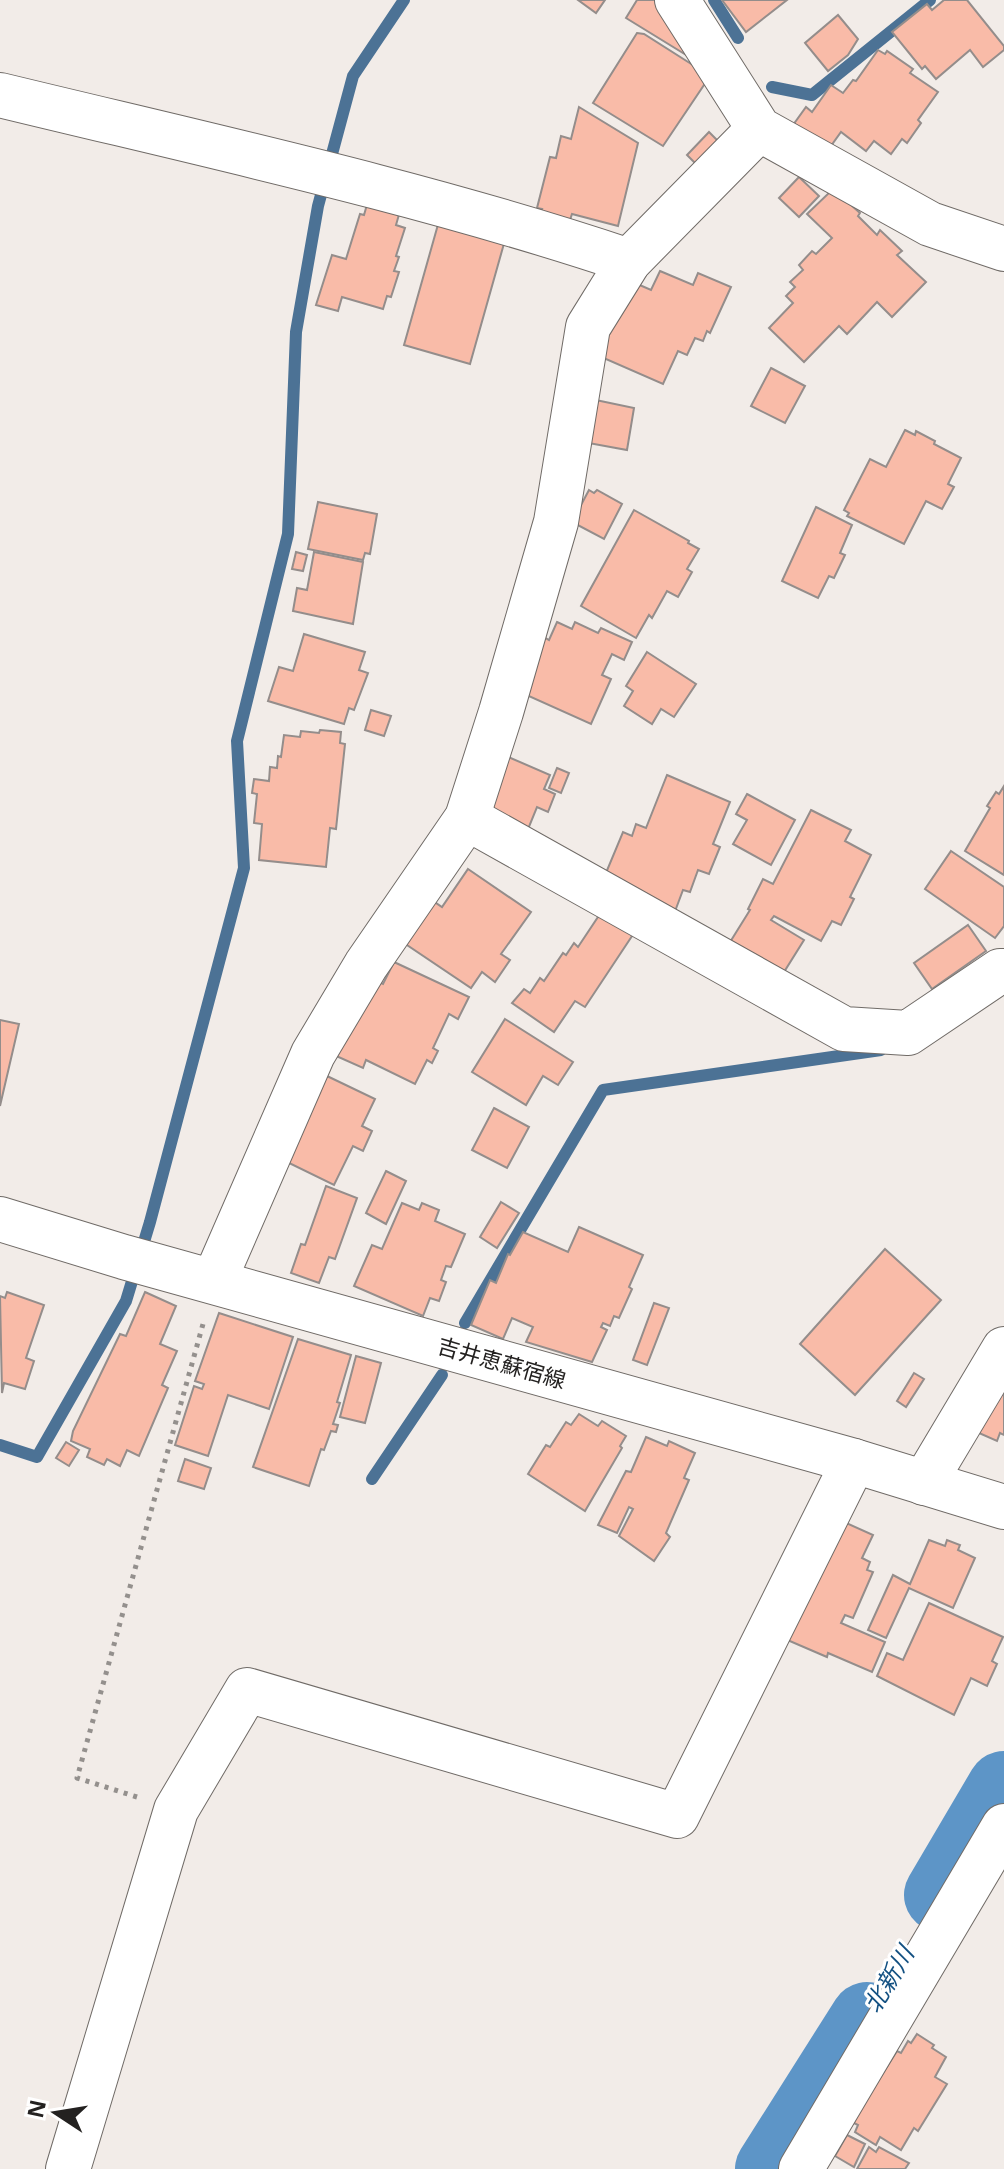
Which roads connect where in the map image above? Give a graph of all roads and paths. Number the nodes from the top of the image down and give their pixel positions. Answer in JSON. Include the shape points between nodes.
{"nodes":[{"id":1,"x":677,"y":0,"type":"edge"},
{"id":2,"x":0,"y":95,"type":"edge"},
{"id":3,"x":759,"y":129,"type":"junction"},
{"id":4,"x":1004,"y":249,"type":"edge"},
{"id":5,"x":629,"y":261,"type":"junction"},
{"id":6,"x":467,"y":818,"type":"junction"},
{"id":7,"x":1004,"y":971,"type":"edge"},
{"id":8,"x":0,"y":1219,"type":"edge"},
{"id":9,"x":214,"y":1281,"type":"junction"},
{"id":10,"x":1004,"y":1349,"type":"edge"},
{"id":11,"x":854,"y":1461,"type":"junction"},
{"id":12,"x":924,"y":1483,"type":"junction"},
{"id":13,"x":1004,"y":1507,"type":"edge"},
{"id":14,"x":176,"y":1810,"type":"junction"},
{"id":15,"x":1004,"y":1826,"type":"edge"},
{"id":16,"x":68,"y":2169,"type":"edge"},
{"id":17,"x":801,"y":2169,"type":"edge"}],
"edges":[{"from":1,"to":3,"type":"street"},
{"from":2,"to":5,"type":"street","via":[[330,175],[544,232]]},
{"from":3,"to":4,"type":"street","via":[[930,224]]},
{"from":3,"to":5,"type":"street"},
{"from":5,"to":6,"type":"street","via":[[588,327],[556,522]]},
{"from":6,"to":7,"type":"street","via":[[844,1029],[908,1033]]},
{"from":6,"to":9,"type":"street","via":[[366,965],[313,1054]]},
{"from":8,"to":9,"type":"street","name":"吉井恵蘇宿線"},
{"from":9,"to":11,"type":"street","name":"吉井恵蘇宿線"},
{"from":9,"to":14,"type":"path","via":[[77,1778]]},
{"from":10,"to":12,"type":"street"},
{"from":11,"to":12,"type":"street","name":"吉井恵蘇宿線"},
{"from":11,"to":14,"type":"street","via":[[677,1816],[247,1690]]},
{"from":12,"to":13,"type":"street","name":"吉井恵蘇宿線"},
{"from":14,"to":16,"type":"street"},
{"from":15,"to":17,"type":"street"}]}
